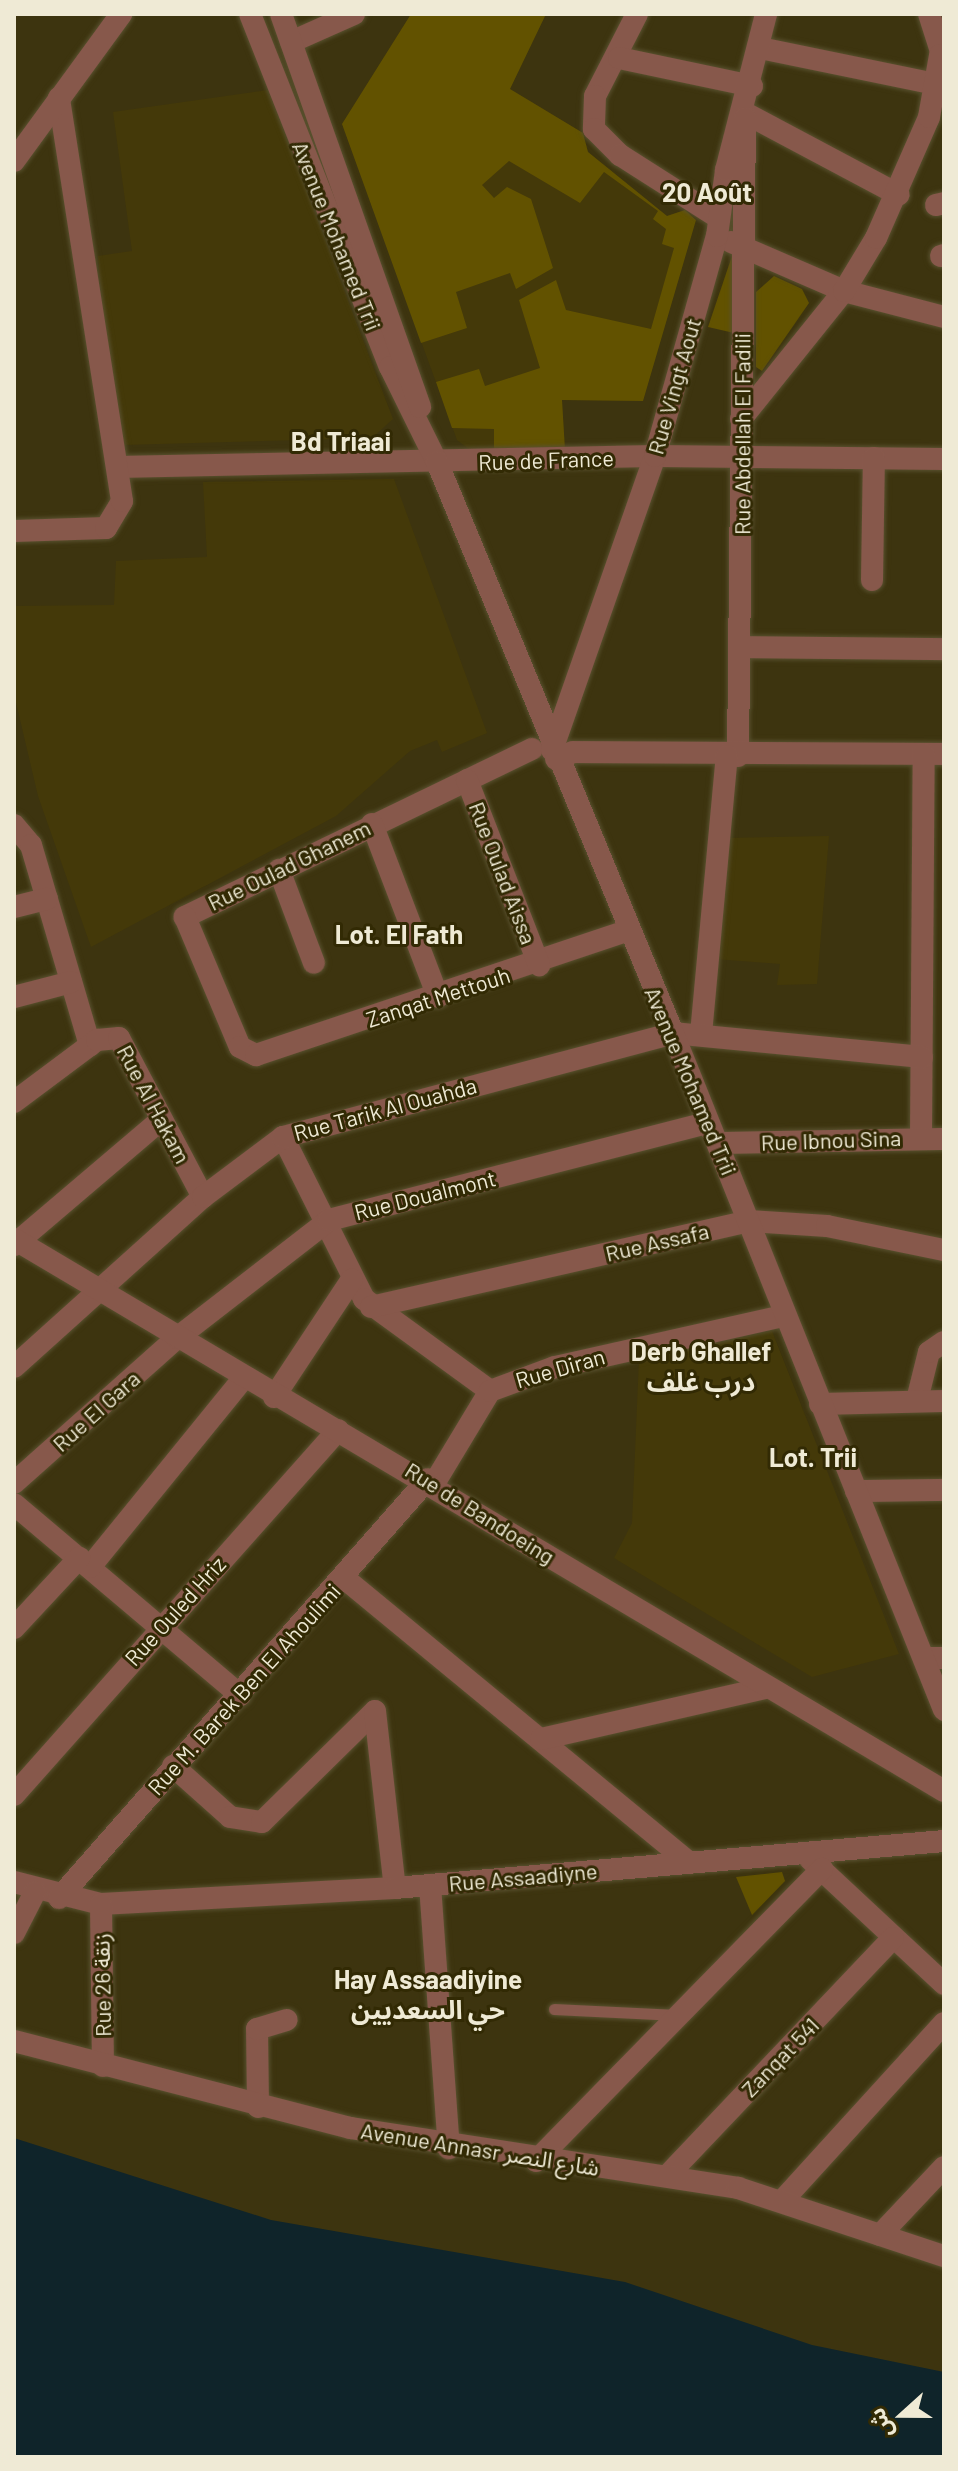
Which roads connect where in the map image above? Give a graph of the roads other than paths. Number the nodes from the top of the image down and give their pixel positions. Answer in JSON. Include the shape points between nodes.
{"nodes":[{"id":1,"x":121,"y":14,"type":"edge"},
{"id":2,"x":250,"y":14,"type":"edge"},
{"id":3,"x":281,"y":14,"type":"edge"},
{"id":4,"x":354,"y":14,"type":"edge"},
{"id":5,"x":637,"y":14,"type":"edge"},
{"id":6,"x":766,"y":14,"type":"edge"},
{"id":7,"x":929,"y":14,"type":"edge"},
{"id":8,"x":291,"y":42,"type":"junction"},
{"id":9,"x":760,"y":48,"type":"junction"},
{"id":10,"x":619,"y":58,"type":"junction"},
{"id":11,"x":942,"y":58,"type":"edge"},
{"id":12,"x":935,"y":84,"type":"junction"},
{"id":13,"x":752,"y":86,"type":"junction"},
{"id":14,"x":59,"y":98,"type":"junction"},
{"id":15,"x":313,"y":105,"type":"junction"},
{"id":16,"x":288,"y":113,"type":"junction"},
{"id":17,"x":745,"y":113,"type":"junction"},
{"id":18,"x":14,"y":161,"type":"edge"},
{"id":19,"x":899,"y":195,"type":"junction"},
{"id":20,"x":718,"y":227,"type":"junction"},
{"id":21,"x":741,"y":247,"type":"junction"},
{"id":22,"x":844,"y":291,"type":"junction"},
{"id":23,"x":944,"y":317,"type":"edge"},
{"id":24,"x":741,"y":419,"type":"junction"},
{"id":25,"x":655,"y":456,"type":"junction"},
{"id":26,"x":742,"y":456,"type":"junction"},
{"id":27,"x":435,"y":458,"type":"junction"},
{"id":28,"x":874,"y":458,"type":"junction"},
{"id":29,"x":944,"y":459,"type":"edge"},
{"id":30,"x":117,"y":467,"type":"junction"},
{"id":31,"x":14,"y":531,"type":"edge"},
{"id":32,"x":872,"y":580,"type":"dead end"},
{"id":33,"x":741,"y":647,"type":"junction"},
{"id":34,"x":944,"y":649,"type":"edge"},
{"id":35,"x":547,"y":753,"type":"junction"},
{"id":36,"x":934,"y":754,"type":"edge"},
{"id":37,"x":733,"y":756,"type":"junction"},
{"id":38,"x":467,"y":780,"type":"junction"},
{"id":39,"x":933,"y":816,"type":"edge"},
{"id":40,"x":372,"y":824,"type":"junction"},
{"id":41,"x":14,"y":825,"type":"edge"},
{"id":42,"x":279,"y":870,"type":"junction"},
{"id":43,"x":47,"y":899,"type":"junction"},
{"id":44,"x":14,"y":907,"type":"edge"},
{"id":45,"x":627,"y":931,"type":"junction"},
{"id":46,"x":314,"y":963,"type":"dead end"},
{"id":47,"x":539,"y":965,"type":"junction"},
{"id":48,"x":71,"y":982,"type":"junction"},
{"id":49,"x":14,"y":997,"type":"edge"},
{"id":50,"x":438,"y":997,"type":"junction"},
{"id":51,"x":673,"y":1033,"type":"junction"},
{"id":52,"x":701,"y":1034,"type":"junction"},
{"id":53,"x":90,"y":1046,"type":"junction"},
{"id":54,"x":247,"y":1055,"type":"joint"},
{"id":55,"x":922,"y":1057,"type":"junction"},
{"id":56,"x":14,"y":1102,"type":"edge"},
{"id":57,"x":161,"y":1120,"type":"junction"},
{"id":58,"x":713,"y":1133,"type":"junction"},
{"id":59,"x":283,"y":1137,"type":"junction"},
{"id":60,"x":921,"y":1138,"type":"junction"},
{"id":61,"x":944,"y":1139,"type":"edge"},
{"id":62,"x":203,"y":1197,"type":"junction"},
{"id":63,"x":329,"y":1220,"type":"junction"},
{"id":64,"x":749,"y":1221,"type":"junction"},
{"id":65,"x":15,"y":1242,"type":"edge"},
{"id":66,"x":944,"y":1250,"type":"edge"},
{"id":67,"x":352,"y":1279,"type":"junction"},
{"id":68,"x":100,"y":1290,"type":"junction"},
{"id":69,"x":371,"y":1307,"type":"junction"},
{"id":70,"x":783,"y":1316,"type":"junction"},
{"id":71,"x":177,"y":1338,"type":"junction"},
{"id":72,"x":944,"y":1342,"type":"edge"},
{"id":73,"x":14,"y":1367,"type":"edge"},
{"id":74,"x":243,"y":1379,"type":"junction"},
{"id":75,"x":490,"y":1391,"type":"junction"},
{"id":76,"x":274,"y":1397,"type":"junction"},
{"id":77,"x":917,"y":1400,"type":"junction"},
{"id":78,"x":944,"y":1401,"type":"edge"},
{"id":79,"x":820,"y":1404,"type":"junction"},
{"id":80,"x":338,"y":1430,"type":"junction"},
{"id":81,"x":431,"y":1481,"type":"junction"},
{"id":82,"x":14,"y":1483,"type":"edge"},
{"id":83,"x":944,"y":1490,"type":"edge"},
{"id":84,"x":856,"y":1491,"type":"junction"},
{"id":85,"x":14,"y":1504,"type":"edge"},
{"id":86,"x":84,"y":1562,"type":"junction"},
{"id":87,"x":344,"y":1578,"type":"junction"},
{"id":88,"x":160,"y":1626,"type":"junction"},
{"id":89,"x":14,"y":1628,"type":"edge"},
{"id":90,"x":934,"y":1658,"type":"edge"},
{"id":91,"x":765,"y":1688,"type":"junction"},
{"id":92,"x":240,"y":1695,"type":"junction"},
{"id":93,"x":944,"y":1710,"type":"edge"},
{"id":94,"x":541,"y":1739,"type":"junction"},
{"id":95,"x":173,"y":1766,"type":"junction"},
{"id":96,"x":18,"y":1783,"type":"edge"},
{"id":97,"x":944,"y":1791,"type":"edge"},
{"id":98,"x":941,"y":1848,"type":"edge"},
{"id":99,"x":690,"y":1863,"type":"junction"},
{"id":100,"x":815,"y":1863,"type":"junction"},
{"id":101,"x":14,"y":1882,"type":"edge"},
{"id":102,"x":430,"y":1885,"type":"junction"},
{"id":103,"x":395,"y":1888,"type":"junction"},
{"id":104,"x":35,"y":1892,"type":"junction"},
{"id":105,"x":59,"y":1898,"type":"junction"},
{"id":106,"x":101,"y":1904,"type":"junction"},
{"id":107,"x":14,"y":1933,"type":"edge"},
{"id":108,"x":893,"y":1938,"type":"junction"},
{"id":109,"x":944,"y":1984,"type":"edge"},
{"id":110,"x":554,"y":2009,"type":"dead end"},
{"id":111,"x":678,"y":2015,"type":"junction"},
{"id":112,"x":287,"y":2020,"type":"dead end"},
{"id":113,"x":944,"y":2023,"type":"edge"},
{"id":114,"x":14,"y":2041,"type":"edge"},
{"id":115,"x":103,"y":2066,"type":"junction"},
{"id":116,"x":258,"y":2107,"type":"junction"},
{"id":117,"x":449,"y":2148,"type":"junction"},
{"id":118,"x":536,"y":2161,"type":"junction"},
{"id":119,"x":944,"y":2167,"type":"edge"},
{"id":120,"x":667,"y":2176,"type":"junction"},
{"id":121,"x":783,"y":2200,"type":"junction"},
{"id":122,"x":880,"y":2235,"type":"junction"},
{"id":123,"x":944,"y":2256,"type":"edge"}],
"edges":[{"from":1,"to":14,"type":"street"},
{"from":2,"to":16,"type":"street","name":"Avenue Mohamed Trii"},
{"from":3,"to":8,"type":"street","name":"Avenue Mohamed Trii"},
{"from":4,"to":8,"type":"street"},
{"from":5,"to":10,"type":"street"},
{"from":6,"to":9,"type":"street","name":"Rue Vingt Aout"},
{"from":7,"to":11,"type":"street"},
{"from":8,"to":15,"type":"street","name":"Avenue Mohamed Trii"},
{"from":9,"to":12,"type":"street"},
{"from":9,"to":13,"type":"street","name":"Rue Vingt Aout"},
{"from":10,"to":13,"type":"street"},
{"from":10,"to":20,"type":"street","via":[[595,96],[594,129]]},
{"from":11,"to":12,"type":"street"},
{"from":12,"to":19,"type":"street"},
{"from":13,"to":17,"type":"street","name":"Rue Vingt Aout"},
{"from":14,"to":18,"type":"street"},
{"from":14,"to":30,"type":"street"},
{"from":15,"to":16,"type":"street"},
{"from":15,"to":27,"type":"street","name":"Avenue Mohamed Trii","via":[[407,357]]},
{"from":16,"to":27,"type":"street","name":"Avenue Mohamed Trii"},
{"from":17,"to":19,"type":"street"},
{"from":17,"to":20,"type":"street","name":"Rue Vingt Aout"},
{"from":17,"to":21,"type":"street","name":"Rue Abdellah El Fadili"},
{"from":19,"to":22,"type":"street"},
{"from":20,"to":21,"type":"street"},
{"from":20,"to":25,"type":"street","name":"Rue Vingt Aout"},
{"from":21,"to":22,"type":"street"},
{"from":21,"to":24,"type":"street","name":"Rue Abdellah El Fadili"},
{"from":22,"to":23,"type":"street"},
{"from":22,"to":24,"type":"street"},
{"from":24,"to":26,"type":"street","name":"Rue Abdellah El Fadili"},
{"from":25,"to":26,"type":"street","name":"Rue de France"},
{"from":25,"to":27,"type":"street","name":"Rue de France"},
{"from":25,"to":35,"type":"street","name":"Rue Vingt Aout"},
{"from":26,"to":28,"type":"street","name":"Rue de France"},
{"from":26,"to":33,"type":"street","name":"Rue Abdellah El Fadili"},
{"from":27,"to":30,"type":"street","name":"Rue de France"},
{"from":27,"to":35,"type":"street","name":"Avenue Mohamed Trii"},
{"from":28,"to":29,"type":"street","name":"Rue de France"},
{"from":28,"to":32,"type":"street"},
{"from":30,"to":31,"type":"street","via":[[122,501],[106,528]]},
{"from":33,"to":34,"type":"street"},
{"from":33,"to":37,"type":"street","name":"Rue Abdellah El Fadili"},
{"from":35,"to":37,"type":"street","name":"Rue Oulad Ghanem"},
{"from":35,"to":38,"type":"street","name":"Rue Oulad Ghanem"},
{"from":35,"to":45,"type":"street","name":"Avenue Mohamed Trii"},
{"from":36,"to":37,"type":"street","name":"Rue Oulad Ghanem"},
{"from":36,"to":39,"type":"street"},
{"from":37,"to":52,"type":"street","name":"Rue Abdellah El Fadili"},
{"from":38,"to":40,"type":"street","name":"Rue Oulad Ghanem"},
{"from":38,"to":47,"type":"street","name":"Rue Oulad Aissa"},
{"from":39,"to":55,"type":"street"},
{"from":40,"to":42,"type":"street","name":"Rue Oulad Ghanem"},
{"from":40,"to":50,"type":"street"},
{"from":41,"to":43,"type":"street","via":[[31,845]]},
{"from":42,"to":46,"type":"street"},
{"from":42,"to":54,"type":"street","name":"Rue Oulad Ghanem","via":[[183,920]]},
{"from":43,"to":44,"type":"street"},
{"from":43,"to":48,"type":"street"},
{"from":45,"to":47,"type":"street","name":"Zanqat Mettouh"},
{"from":45,"to":51,"type":"street","name":"Avenue Mohamed Trii"},
{"from":47,"to":50,"type":"street","name":"Zanqat Mettouh"},
{"from":48,"to":49,"type":"street"},
{"from":48,"to":53,"type":"street"},
{"from":50,"to":54,"type":"street","name":"Zanqat Mettouh"},
{"from":51,"to":52,"type":"street","name":"Rue Tarik Al Ouahda"},
{"from":51,"to":58,"type":"street","name":"Avenue Mohamed Trii"},
{"from":51,"to":59,"type":"street","name":"Rue Tarik Al Ouahda"},
{"from":52,"to":55,"type":"street","name":"Rue Tarik Al Ouahda"},
{"from":53,"to":56,"type":"street","name":"Rue Al Hakam"},
{"from":53,"to":57,"type":"street","name":"Rue Al Hakam","via":[[112,1036],[126,1043]]},
{"from":55,"to":60,"type":"street"},
{"from":57,"to":62,"type":"street","name":"Rue Al Hakam"},
{"from":57,"to":65,"type":"street"},
{"from":58,"to":60,"type":"street","name":"Rue Ibnou Sina"},
{"from":58,"to":63,"type":"street","name":"Rue Doualmont"},
{"from":58,"to":64,"type":"street","name":"Avenue Mohamed Trii"},
{"from":59,"to":62,"type":"street","name":"Rue Tarik Al Ouahda"},
{"from":59,"to":63,"type":"street"},
{"from":60,"to":61,"type":"street","name":"Rue Ibnou Sina"},
{"from":62,"to":68,"type":"street","name":"Rue Tarik Al Ouahda"},
{"from":63,"to":67,"type":"street"},
{"from":63,"to":71,"type":"street","name":"Rue Doualmont"},
{"from":64,"to":66,"type":"street","name":"Rue Assafa","via":[[827,1226]]},
{"from":64,"to":69,"type":"street","name":"Rue Assafa"},
{"from":64,"to":70,"type":"street","name":"Avenue Mohamed Trii"},
{"from":65,"to":68,"type":"street","name":"Rue de Bandoeing"},
{"from":67,"to":69,"type":"street"},
{"from":67,"to":76,"type":"street"},
{"from":68,"to":71,"type":"street","name":"Rue de Bandoeing"},
{"from":68,"to":73,"type":"street","name":"Rue Tarik Al Ouahda"},
{"from":69,"to":75,"type":"street"},
{"from":70,"to":75,"type":"street","name":"Rue Diran","via":[[555,1367]]},
{"from":70,"to":79,"type":"street","name":"Avenue Mohamed Trii"},
{"from":71,"to":74,"type":"street","name":"Rue de Bandoeing"},
{"from":71,"to":82,"type":"street","name":"Rue El Gara"},
{"from":72,"to":77,"type":"street","via":[[929,1352]]},
{"from":74,"to":76,"type":"street","name":"Rue de Bandoeing"},
{"from":74,"to":86,"type":"street"},
{"from":75,"to":81,"type":"street","name":"Rue Diran"},
{"from":76,"to":80,"type":"street","name":"Rue de Bandoeing"},
{"from":77,"to":78,"type":"street"},
{"from":77,"to":79,"type":"street"},
{"from":79,"to":84,"type":"street","name":"Avenue Mohamed Trii"},
{"from":80,"to":81,"type":"street","name":"Rue de Bandoeing"},
{"from":80,"to":88,"type":"street","name":"Rue Ouled Hriz"},
{"from":81,"to":87,"type":"street","name":"Rue M. Barek Ben El Ahoulimi"},
{"from":81,"to":91,"type":"street","name":"Rue de Bandoeing"},
{"from":83,"to":84,"type":"street"},
{"from":84,"to":90,"type":"street","name":"Avenue Mohamed Trii"},
{"from":85,"to":86,"type":"street"},
{"from":86,"to":88,"type":"street"},
{"from":86,"to":89,"type":"street"},
{"from":87,"to":92,"type":"street","name":"Rue M. Barek Ben El Ahoulimi"},
{"from":87,"to":94,"type":"street"},
{"from":88,"to":92,"type":"street"},
{"from":88,"to":96,"type":"street","name":"Rue Ouled Hriz"},
{"from":90,"to":93,"type":"street","name":"Avenue Mohamed Trii"},
{"from":91,"to":94,"type":"street"},
{"from":91,"to":97,"type":"street","name":"Rue de Bandoeing"},
{"from":92,"to":95,"type":"street","name":"Rue M. Barek Ben El Ahoulimi"},
{"from":94,"to":99,"type":"street"},
{"from":95,"to":103,"type":"street","via":[[230,1817],[253,1825],[273,1815],[375,1711]]},
{"from":95,"to":105,"type":"street","name":"Rue M. Barek Ben El Ahoulimi"},
{"from":98,"to":100,"type":"street","name":"Rue Assaadiyne"},
{"from":99,"to":100,"type":"street","name":"Rue Assaadiyne"},
{"from":99,"to":102,"type":"street","name":"Rue Assaadiyne"},
{"from":100,"to":108,"type":"street"},
{"from":100,"to":111,"type":"street"},
{"from":101,"to":104,"type":"street","name":"Rue Assaadiyne"},
{"from":102,"to":103,"type":"street","name":"Rue Assaadiyne"},
{"from":102,"to":117,"type":"street"},
{"from":103,"to":106,"type":"street","name":"Rue Assaadiyne"},
{"from":104,"to":105,"type":"street","name":"Rue Assaadiyne"},
{"from":104,"to":107,"type":"street"},
{"from":105,"to":106,"type":"street","name":"Rue Assaadiyne"},
{"from":106,"to":115,"type":"street","name":"Rue 26 زنقة"},
{"from":108,"to":109,"type":"street"},
{"from":108,"to":120,"type":"street","name":"Zanqat 541"},
{"from":110,"to":111,"type":"lane"},
{"from":111,"to":118,"type":"street"},
{"from":112,"to":116,"type":"street","via":[[257,2029]]},
{"from":113,"to":121,"type":"street"},
{"from":114,"to":115,"type":"street","name":"Avenue Annasr شارع النصر"},
{"from":115,"to":116,"type":"street","name":"Avenue Annasr شارع النصر"},
{"from":116,"to":117,"type":"street","name":"Avenue Annasr شارع النصر"},
{"from":117,"to":118,"type":"street","name":"Avenue Annasr شارع النصر"},
{"from":118,"to":120,"type":"street","name":"Avenue Annasr شارع النصر"},
{"from":119,"to":122,"type":"street"},
{"from":120,"to":121,"type":"street","name":"Avenue Annasr شارع النصر"},
{"from":121,"to":122,"type":"street","name":"Avenue Annasr شارع النصر"},
{"from":122,"to":123,"type":"street","name":"Avenue Annasr شارع النصر"}]}
